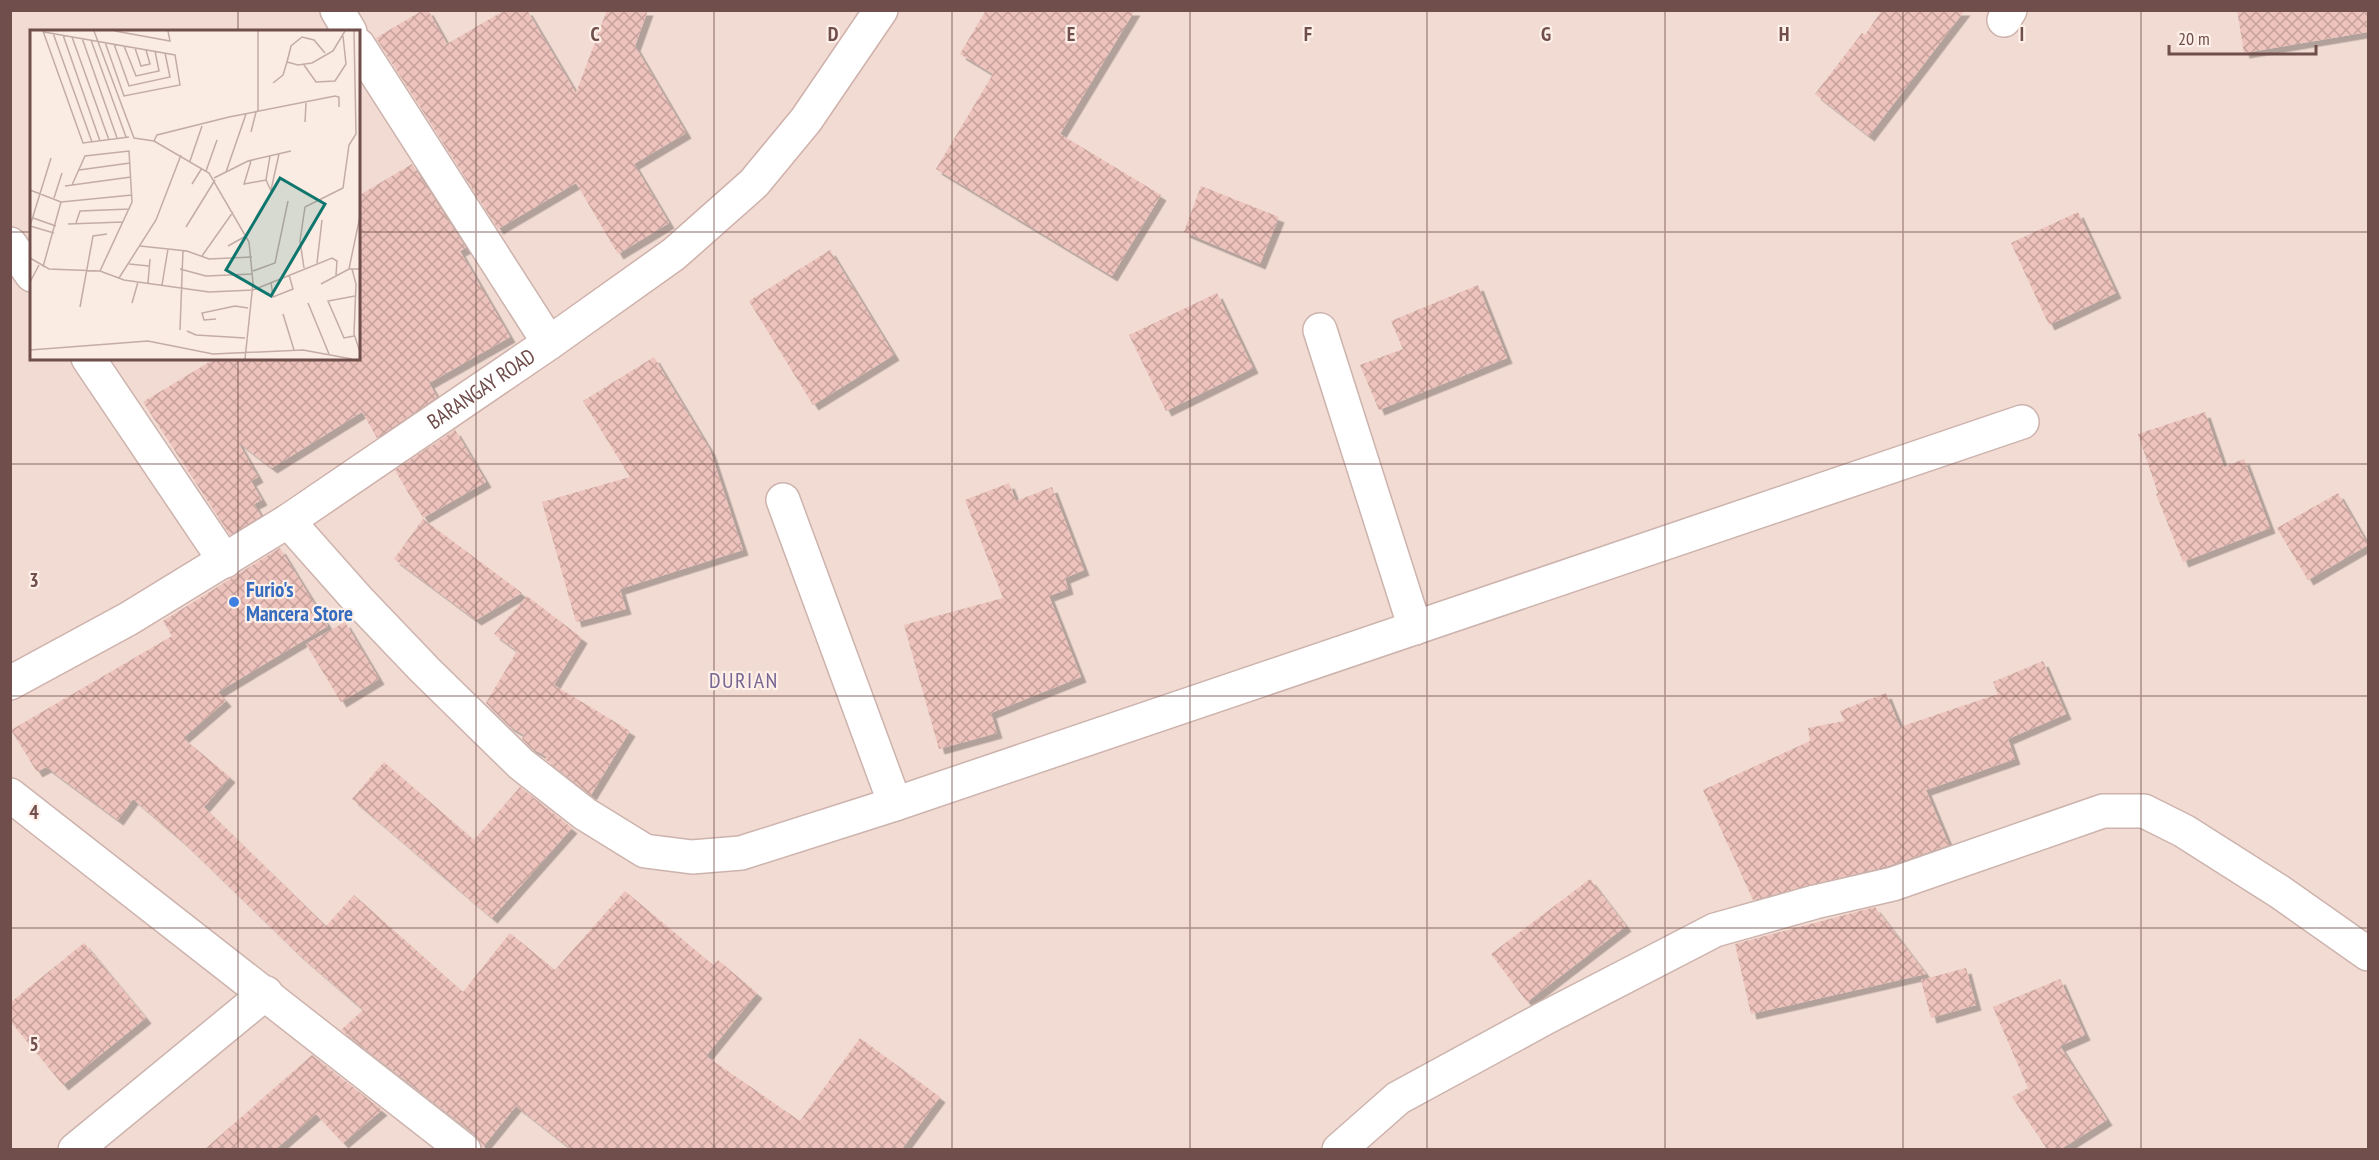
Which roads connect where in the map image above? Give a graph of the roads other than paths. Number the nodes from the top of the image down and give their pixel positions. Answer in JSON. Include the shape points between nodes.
{"nodes":[{"id":1,"x":337,"y":10,"type":"edge"},
{"id":2,"x":881,"y":10,"type":"edge"},
{"id":3,"x":349,"y":30,"type":"edge"},
{"id":4,"x":360,"y":48,"type":"edge"},
{"id":5,"x":10,"y":244,"type":"edge"},
{"id":6,"x":30,"y":273,"type":"edge"},
{"id":7,"x":1320,"y":330,"type":"dead end"},
{"id":8,"x":549,"y":343,"type":"junction"},
{"id":9,"x":89,"y":360,"type":"edge"},
{"id":10,"x":2022,"y":422,"type":"dead end"},
{"id":11,"x":783,"y":500,"type":"dead end"},
{"id":12,"x":288,"y":521,"type":"junction"},
{"id":13,"x":225,"y":561,"type":"junction"},
{"id":14,"x":1415,"y":628,"type":"junction"},
{"id":15,"x":10,"y":683,"type":"edge"},
{"id":16,"x":10,"y":795,"type":"edge"},
{"id":17,"x":895,"y":804,"type":"junction"},
{"id":18,"x":2368,"y":954,"type":"edge"},
{"id":19,"x":266,"y":993,"type":"junction"},
{"id":20,"x":75,"y":1149,"type":"edge"},
{"id":21,"x":464,"y":1149,"type":"edge"},
{"id":22,"x":1339,"y":1149,"type":"edge"}],
"edges":[{"from":1,"to":3,"type":"street"},
{"from":2,"to":8,"type":"street","name":"BARANGAY ROAD","via":[[806,120],[754,183],[674,254]]},
{"from":4,"to":8,"type":"street"},
{"from":5,"to":6,"type":"street"},
{"from":7,"to":14,"type":"street"},
{"from":8,"to":12,"type":"street","name":"BARANGAY ROAD"},
{"from":9,"to":13,"type":"street"},
{"from":10,"to":14,"type":"street"},
{"from":11,"to":17,"type":"street"},
{"from":12,"to":13,"type":"street","name":"BARANGAY ROAD"},
{"from":12,"to":17,"type":"street","via":[[400,644],[521,764],[585,814],[645,851],[692,857],[741,853]]},
{"from":13,"to":15,"type":"street","name":"BARANGAY ROAD"},
{"from":14,"to":17,"type":"street"},
{"from":16,"to":19,"type":"street"},
{"from":18,"to":22,"type":"street","via":[[2184,831],[2144,811],[2103,811],[1893,884],[1715,930],[1398,1098]]},
{"from":19,"to":20,"type":"street"},
{"from":19,"to":21,"type":"street"}]}
